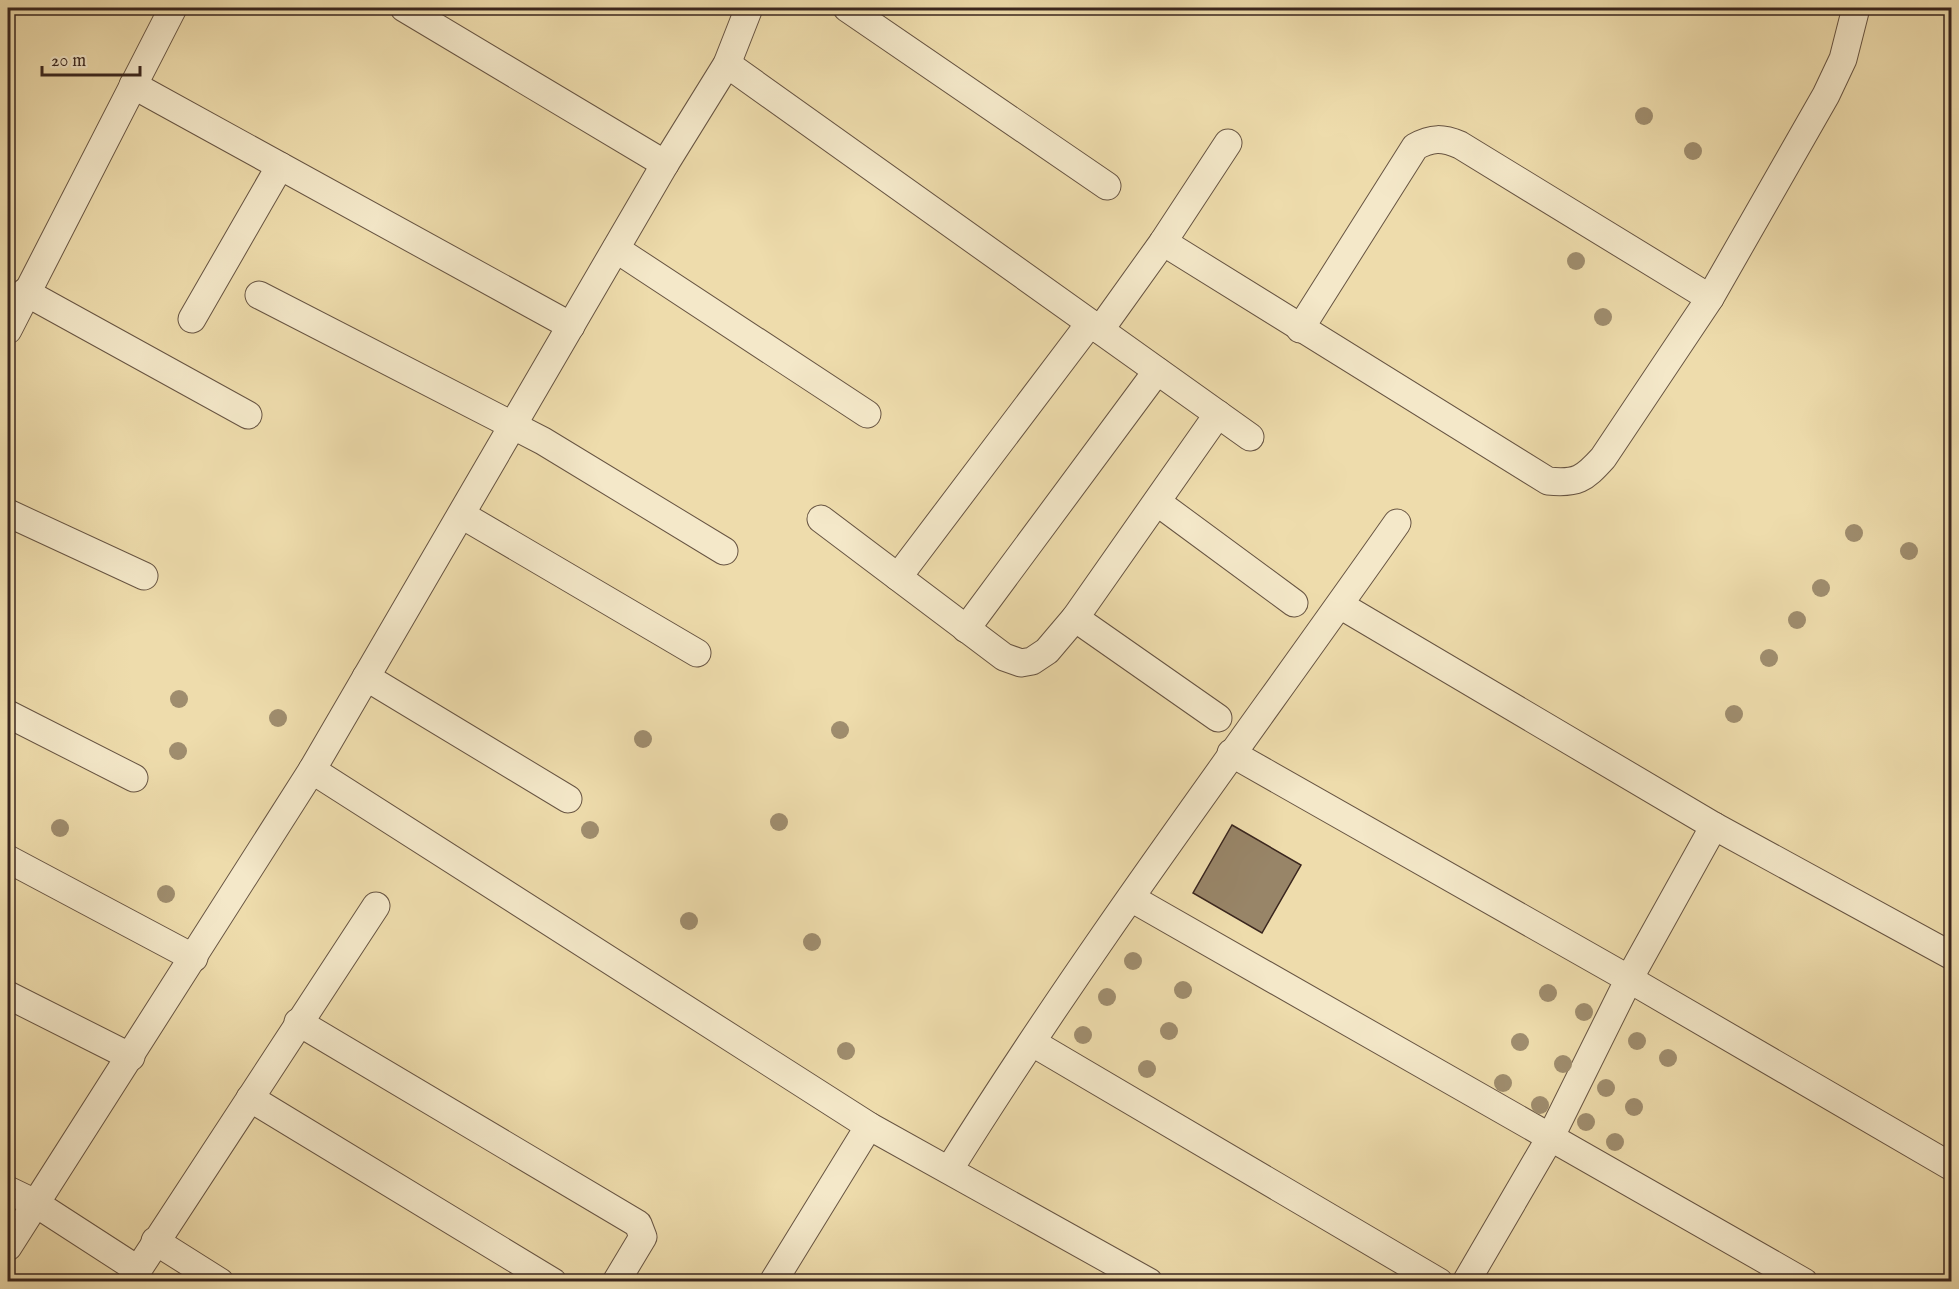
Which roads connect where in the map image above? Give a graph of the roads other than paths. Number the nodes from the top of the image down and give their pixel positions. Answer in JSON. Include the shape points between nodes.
{"nodes":[{"id":1,"x":173,"y":8,"type":"edge"},
{"id":2,"x":404,"y":8,"type":"edge"},
{"id":3,"x":748,"y":8,"type":"edge"},
{"id":4,"x":847,"y":8,"type":"edge"},
{"id":5,"x":1856,"y":8,"type":"edge"},
{"id":6,"x":728,"y":64,"type":"junction"},
{"id":7,"x":133,"y":85,"type":"junction"},
{"id":8,"x":1228,"y":143,"type":"dead end"},
{"id":9,"x":665,"y":164,"type":"junction"},
{"id":10,"x":280,"y":166,"type":"junction"},
{"id":11,"x":1107,"y":186,"type":"dead end"},
{"id":12,"x":1163,"y":243,"type":"junction"},
{"id":13,"x":616,"y":249,"type":"junction"},
{"id":14,"x":25,"y":292,"type":"junction"},
{"id":15,"x":259,"y":295,"type":"dead end"},
{"id":16,"x":1710,"y":298,"type":"junction"},
{"id":17,"x":192,"y":319,"type":"dead end"},
{"id":18,"x":572,"y":326,"type":"junction"},
{"id":19,"x":1095,"y":326,"type":"junction"},
{"id":20,"x":1300,"y":329,"type":"junction"},
{"id":21,"x":8,"y":330,"type":"edge"},
{"id":22,"x":1157,"y":371,"type":"junction"},
{"id":23,"x":867,"y":414,"type":"dead end"},
{"id":24,"x":1218,"y":414,"type":"junction"},
{"id":25,"x":248,"y":416,"type":"dead end"},
{"id":26,"x":514,"y":426,"type":"junction"},
{"id":27,"x":1250,"y":437,"type":"dead end"},
{"id":28,"x":1157,"y":502,"type":"junction"},
{"id":29,"x":8,"y":513,"type":"edge"},
{"id":30,"x":462,"y":514,"type":"junction"},
{"id":31,"x":821,"y":519,"type":"dead end"},
{"id":32,"x":1397,"y":523,"type":"dead end"},
{"id":33,"x":724,"y":551,"type":"dead end"},
{"id":34,"x":144,"y":576,"type":"dead end"},
{"id":35,"x":898,"y":578,"type":"junction"},
{"id":36,"x":1294,"y":603,"type":"dead end"},
{"id":37,"x":1340,"y":605,"type":"junction"},
{"id":38,"x":1075,"y":618,"type":"junction"},
{"id":39,"x":966,"y":629,"type":"junction"},
{"id":40,"x":697,"y":653,"type":"dead end"},
{"id":41,"x":366,"y":677,"type":"junction"},
{"id":42,"x":8,"y":714,"type":"edge"},
{"id":43,"x":1218,"y":718,"type":"dead end"},
{"id":44,"x":1231,"y":753,"type":"junction"},
{"id":45,"x":312,"y":770,"type":"junction"},
{"id":46,"x":134,"y":778,"type":"dead end"},
{"id":47,"x":568,"y":799,"type":"dead end"},
{"id":48,"x":1714,"y":826,"type":"junction"},
{"id":49,"x":8,"y":859,"type":"edge"},
{"id":50,"x":1131,"y":898,"type":"junction"},
{"id":51,"x":376,"y":906,"type":"dead end"},
{"id":52,"x":1952,"y":956,"type":"edge"},
{"id":53,"x":194,"y":958,"type":"junction"},
{"id":54,"x":1629,"y":979,"type":"junction"},
{"id":55,"x":8,"y":996,"type":"edge"},
{"id":56,"x":298,"y":1022,"type":"junction"},
{"id":57,"x":1033,"y":1042,"type":"junction"},
{"id":58,"x":131,"y":1057,"type":"junction"},
{"id":59,"x":250,"y":1098,"type":"junction"},
{"id":60,"x":869,"y":1126,"type":"junction"},
{"id":61,"x":1550,"y":1138,"type":"junction"},
{"id":62,"x":1952,"y":1167,"type":"edge"},
{"id":63,"x":949,"y":1170,"type":"junction"},
{"id":64,"x":8,"y":1190,"type":"edge"},
{"id":65,"x":35,"y":1203,"type":"junction"},
{"id":66,"x":155,"y":1241,"type":"junction"},
{"id":67,"x":8,"y":1247,"type":"edge"},
{"id":68,"x":134,"y":1275,"type":"edge"},
{"id":69,"x":220,"y":1281,"type":"edge"},
{"id":70,"x":553,"y":1281,"type":"edge"},
{"id":71,"x":616,"y":1281,"type":"edge"},
{"id":72,"x":772,"y":1281,"type":"edge"},
{"id":73,"x":1149,"y":1281,"type":"edge"},
{"id":74,"x":1439,"y":1281,"type":"edge"},
{"id":75,"x":1466,"y":1281,"type":"edge"},
{"id":76,"x":1804,"y":1281,"type":"edge"}],
"edges":[{"from":1,"to":7,"type":"street"},
{"from":2,"to":9,"type":"street"},
{"from":3,"to":6,"type":"street"},
{"from":4,"to":11,"type":"street"},
{"from":5,"to":16,"type":"street","via":[[1843,59],[1827,95]]},
{"from":6,"to":9,"type":"street"},
{"from":6,"to":19,"type":"street"},
{"from":7,"to":10,"type":"street"},
{"from":7,"to":14,"type":"street"},
{"from":8,"to":12,"type":"street"},
{"from":9,"to":13,"type":"street"},
{"from":10,"to":17,"type":"street"},
{"from":10,"to":18,"type":"street"},
{"from":12,"to":19,"type":"street"},
{"from":12,"to":20,"type":"street"},
{"from":13,"to":18,"type":"street"},
{"from":13,"to":23,"type":"street"},
{"from":14,"to":21,"type":"street"},
{"from":14,"to":25,"type":"street"},
{"from":15,"to":26,"type":"street"},
{"from":16,"to":20,"type":"street","via":[[1603,458],[1587,475],[1569,483],[1548,481]]},
{"from":16,"to":20,"type":"street","via":[[1443,138],[1426,140],[1416,147]]},
{"from":18,"to":26,"type":"street"},
{"from":19,"to":22,"type":"street"},
{"from":19,"to":35,"type":"street"},
{"from":22,"to":24,"type":"street"},
{"from":22,"to":39,"type":"street"},
{"from":24,"to":27,"type":"street"},
{"from":24,"to":28,"type":"street"},
{"from":26,"to":30,"type":"street"},
{"from":26,"to":33,"type":"street"},
{"from":28,"to":36,"type":"street"},
{"from":28,"to":38,"type":"street"},
{"from":29,"to":34,"type":"street"},
{"from":30,"to":40,"type":"street"},
{"from":30,"to":41,"type":"street"},
{"from":31,"to":35,"type":"street"},
{"from":32,"to":37,"type":"street"},
{"from":35,"to":39,"type":"street"},
{"from":37,"to":44,"type":"street"},
{"from":37,"to":48,"type":"street"},
{"from":38,"to":39,"type":"street","via":[[1047,651],[1021,663],[1004,657]]},
{"from":38,"to":43,"type":"street"},
{"from":41,"to":45,"type":"street"},
{"from":41,"to":47,"type":"street"},
{"from":42,"to":46,"type":"street"},
{"from":44,"to":50,"type":"street"},
{"from":44,"to":54,"type":"street"},
{"from":45,"to":53,"type":"street"},
{"from":45,"to":60,"type":"street"},
{"from":48,"to":52,"type":"street"},
{"from":48,"to":54,"type":"street"},
{"from":49,"to":53,"type":"street"},
{"from":50,"to":57,"type":"street"},
{"from":50,"to":61,"type":"street"},
{"from":51,"to":56,"type":"street"},
{"from":53,"to":58,"type":"street"},
{"from":54,"to":61,"type":"street"},
{"from":54,"to":62,"type":"street"},
{"from":55,"to":58,"type":"street"},
{"from":56,"to":59,"type":"street"},
{"from":56,"to":71,"type":"street","via":[[638,1224],[643,1237]]},
{"from":57,"to":63,"type":"street"},
{"from":57,"to":74,"type":"street"},
{"from":58,"to":65,"type":"street"},
{"from":59,"to":66,"type":"street"},
{"from":59,"to":70,"type":"street"},
{"from":60,"to":63,"type":"street"},
{"from":60,"to":72,"type":"street"},
{"from":61,"to":75,"type":"street"},
{"from":61,"to":76,"type":"street"},
{"from":63,"to":73,"type":"street"},
{"from":64,"to":65,"type":"street"},
{"from":65,"to":67,"type":"street"},
{"from":65,"to":68,"type":"street"},
{"from":66,"to":68,"type":"street"},
{"from":66,"to":69,"type":"street"}]}
